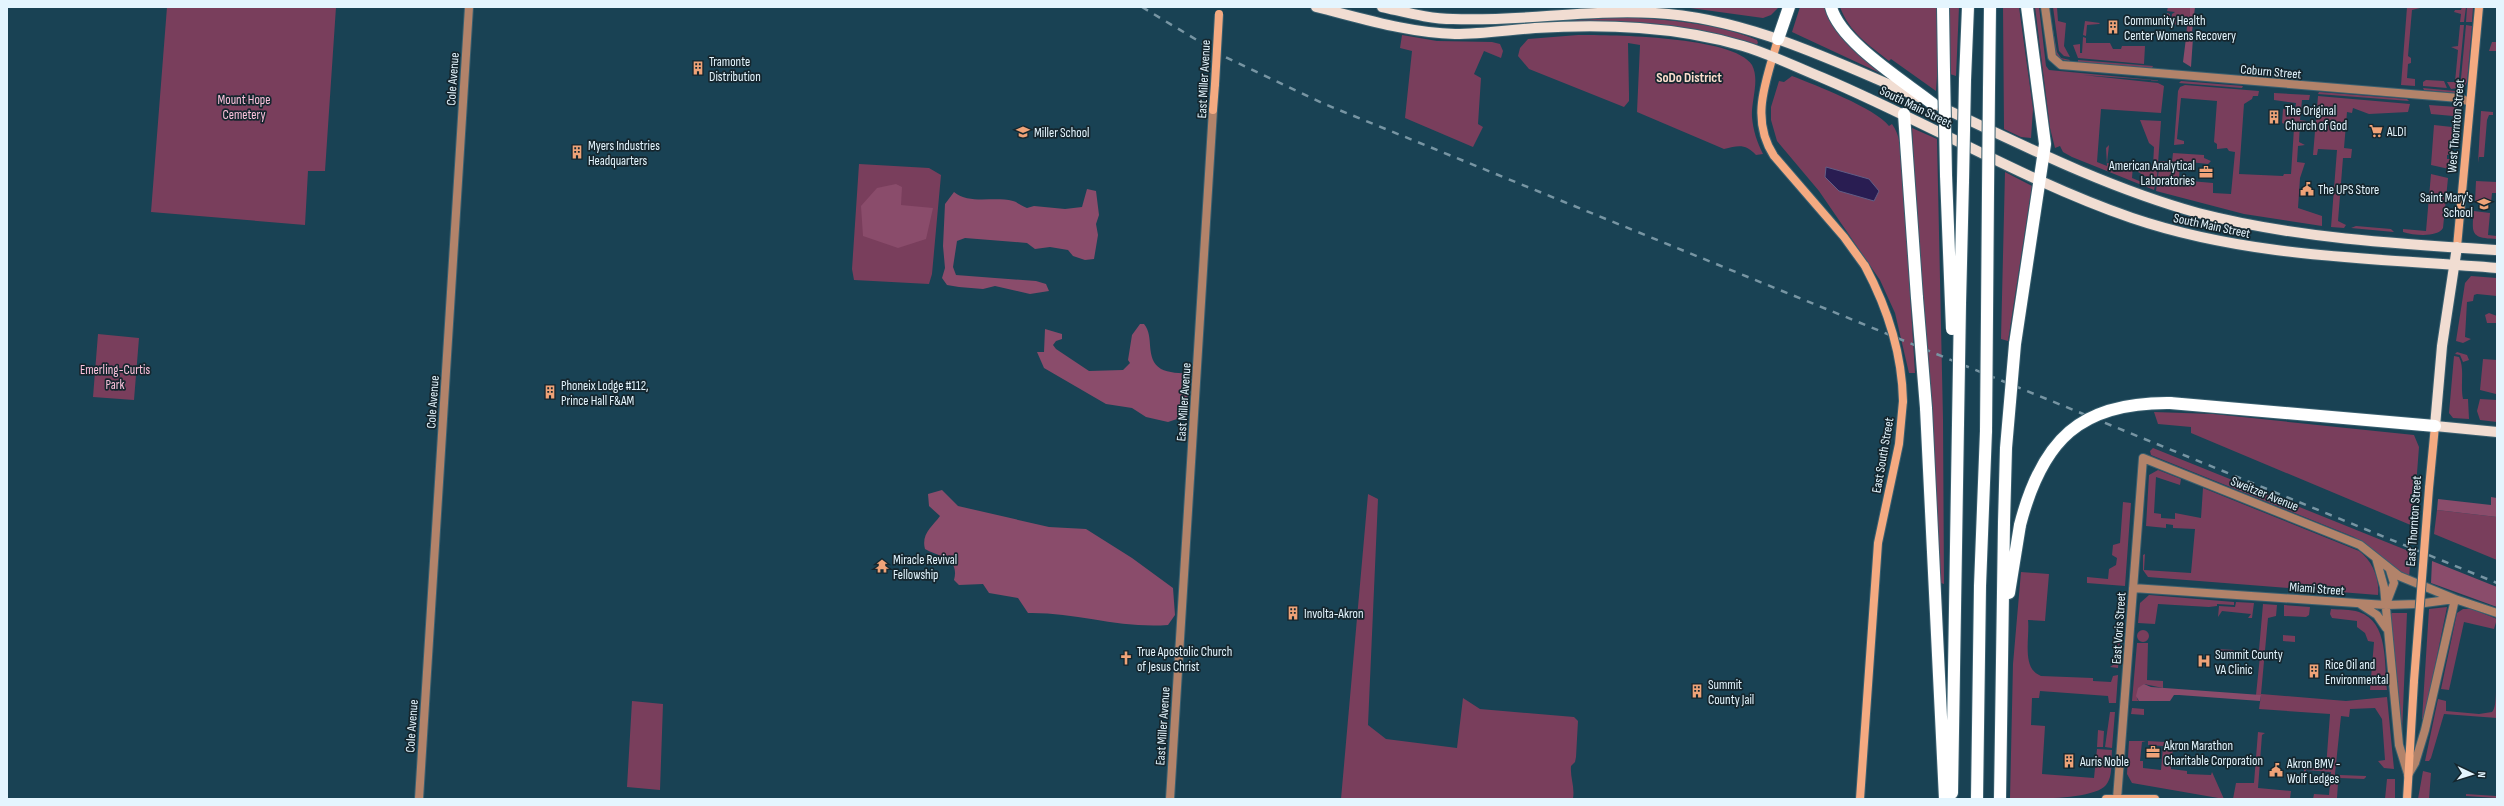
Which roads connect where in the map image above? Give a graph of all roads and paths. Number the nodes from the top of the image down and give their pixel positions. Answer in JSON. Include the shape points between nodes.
{"nodes":[{"id":1,"x":469,"y":7,"type":"edge"},
{"id":2,"x":1316,"y":7,"type":"edge"},
{"id":3,"x":1382,"y":7,"type":"edge"},
{"id":4,"x":1789,"y":7,"type":"edge"},
{"id":5,"x":1831,"y":7,"type":"edge"},
{"id":6,"x":1943,"y":7,"type":"edge"},
{"id":7,"x":1968,"y":7,"type":"edge"},
{"id":8,"x":1990,"y":7,"type":"edge"},
{"id":9,"x":2027,"y":7,"type":"edge"},
{"id":10,"x":2045,"y":7,"type":"edge"},
{"id":11,"x":2479,"y":7,"type":"edge"},
{"id":12,"x":1219,"y":11,"type":"edge"},
{"id":13,"x":1778,"y":39,"type":"junction"},
{"id":14,"x":1773,"y":57,"type":"junction"},
{"id":15,"x":2470,"y":102,"type":"junction"},
{"id":16,"x":1933,"y":104,"type":"junction"},
{"id":17,"x":1213,"y":110,"type":"joint"},
{"id":18,"x":1904,"y":114,"type":"junction"},
{"id":19,"x":2043,"y":155,"type":"junction"},
{"id":20,"x":2040,"y":180,"type":"junction"},
{"id":21,"x":2457,"y":247,"type":"junction"},
{"id":22,"x":2497,"y":250,"type":"edge"},
{"id":23,"x":2454,"y":264,"type":"junction"},
{"id":24,"x":2497,"y":268,"type":"edge"},
{"id":25,"x":1955,"y":304,"type":"junction"},
{"id":26,"x":2435,"y":426,"type":"junction"},
{"id":27,"x":2497,"y":432,"type":"edge"},
{"id":28,"x":2143,"y":458,"type":"joint"},
{"id":29,"x":2375,"y":556,"type":"junction"},
{"id":30,"x":2389,"y":568,"type":"junction"},
{"id":31,"x":2133,"y":588,"type":"junction"},
{"id":32,"x":2454,"y":599,"type":"junction"},
{"id":33,"x":2359,"y":603,"type":"junction"},
{"id":34,"x":2386,"y":605,"type":"junction"},
{"id":35,"x":2497,"y":613,"type":"edge"},
{"id":36,"x":2388,"y":634,"type":"junction"},
{"id":37,"x":2002,"y":684,"type":"junction"},
{"id":38,"x":2408,"y":775,"type":"junction"},
{"id":39,"x":2117,"y":798,"type":"edge"},
{"id":40,"x":419,"y":799,"type":"edge"},
{"id":41,"x":1170,"y":799,"type":"edge"},
{"id":42,"x":1860,"y":799,"type":"edge"},
{"id":43,"x":1945,"y":799,"type":"edge"},
{"id":44,"x":1952,"y":799,"type":"edge"},
{"id":45,"x":1977,"y":799,"type":"edge"},
{"id":46,"x":2000,"y":799,"type":"edge"},
{"id":47,"x":2106,"y":799,"type":"edge"},
{"id":48,"x":2155,"y":799,"type":"edge"},
{"id":49,"x":2407,"y":799,"type":"edge"}],
"edges":[{"from":1,"to":40,"type":"street","name":"Cole Avenue"},
{"from":2,"to":14,"type":"main road","name":"South Main Street","via":[[1378,22],[1453,34],[1562,27],[1636,28],[1721,41]]},
{"from":3,"to":13,"type":"main road","name":"South Main Street","via":[[1451,19],[1656,13],[1716,22]]},
{"from":4,"to":13,"type":"highway"},
{"from":5,"to":16,"type":"highway","via":[[1838,24],[1854,42]]},
{"from":6,"to":25,"type":"highway","bridge":true,"via":[[1946,175]]},
{"from":7,"to":25,"type":"highway","bridge":true,"via":[[1963,181]]},
{"from":8,"to":45,"type":"highway","bridge":true,"via":[[1986,431],[1980,586]]},
{"from":9,"to":19,"type":"highway","via":[[2044,144]]},
{"from":10,"to":15,"type":"street","name":"Coburn Street","via":[[2052,57],[2058,64],[2458,98]]},
{"from":11,"to":15,"type":"main road","name":"West Thornton Street"},
{"from":12,"to":17,"type":"main road","name":"East Miller Avenue","bridge":true},
{"from":13,"to":14,"type":"main road","name":"East South Street"},
{"from":13,"to":16,"type":"main road","name":"South Main Street"},
{"from":14,"to":18,"type":"main road","name":"South Main Street"},
{"from":14,"to":42,"type":"main road","name":"East South Street","bridge":true,"via":[[1765,82],[1760,114],[1766,141],[1774,156],[1844,237],[1865,266],[1890,320],[1902,371],[1900,439],[1878,543]]},
{"from":15,"to":21,"type":"main road","name":"West Thornton Street"},
{"from":16,"to":19,"type":"main road","name":"South Main Street"},
{"from":17,"to":41,"type":"street","name":"East Miller Avenue"},
{"from":18,"to":20,"type":"main road","name":"South Main Street"},
{"from":18,"to":43,"type":"highway","bridge":true,"via":[[1926,408]]},
{"from":19,"to":20,"type":"highway"},
{"from":19,"to":21,"type":"main road","name":"South Main Street","via":[[2112,185],[2226,220],[2302,233]]},
{"from":20,"to":23,"type":"main road","name":"South Main Street","via":[[2132,218],[2206,238],[2317,256]]},
{"from":20,"to":37,"type":"highway","bridge":true,"via":[[2015,344],[2006,448]]},
{"from":21,"to":22,"type":"main road","name":"South Main Street"},
{"from":21,"to":23,"type":"main road","name":"East Thornton Street"},
{"from":23,"to":24,"type":"main road","name":"South Main Street"},
{"from":23,"to":26,"type":"main road","name":"East Thornton Street","via":[[2442,346]]},
{"from":25,"to":44,"type":"highway","bridge":true,"via":[[1957,475]]},
{"from":26,"to":27,"type":"main road"},
{"from":26,"to":37,"type":"highway","bridge":true,"via":[[2170,403],[2120,406],[2089,418],[2065,434],[2056,444],[2038,472],[2020,525],[2009,593]]},
{"from":26,"to":38,"type":"main road","name":"East Thornton Street","bridge":true,"via":[[2428,488]]},
{"from":28,"to":29,"type":"street","name":"Sweitzer Avenue","via":[[2342,536]]},
{"from":28,"to":31,"type":"street","name":"East Voris Street"},
{"from":29,"to":30,"type":"street","name":"Sweitzer Avenue"},
{"from":29,"to":34,"type":"street"},
{"from":30,"to":32,"type":"street","name":"Sweitzer Avenue","via":[[2408,581]]},
{"from":30,"to":34,"type":"street","via":[[2394,583]]},
{"from":31,"to":33,"type":"street","name":"Miami Street"},
{"from":31,"to":39,"type":"street","name":"East Voris Street"},
{"from":32,"to":34,"type":"street","name":"Miami Street"},
{"from":32,"to":35,"type":"street","name":"Miami Street"},
{"from":32,"to":38,"type":"street","via":[[2425,730],[2415,763]]},
{"from":33,"to":34,"type":"street","name":"Miami Street"},
{"from":33,"to":36,"type":"street","via":[[2382,621]]},
{"from":34,"to":36,"type":"street"},
{"from":36,"to":38,"type":"street","via":[[2399,745]]},
{"from":37,"to":46,"type":"highway"},
{"from":38,"to":49,"type":"main road","name":"East Thornton Street"},
{"from":39,"to":47,"type":"main road"},
{"from":39,"to":48,"type":"main road"}]}
